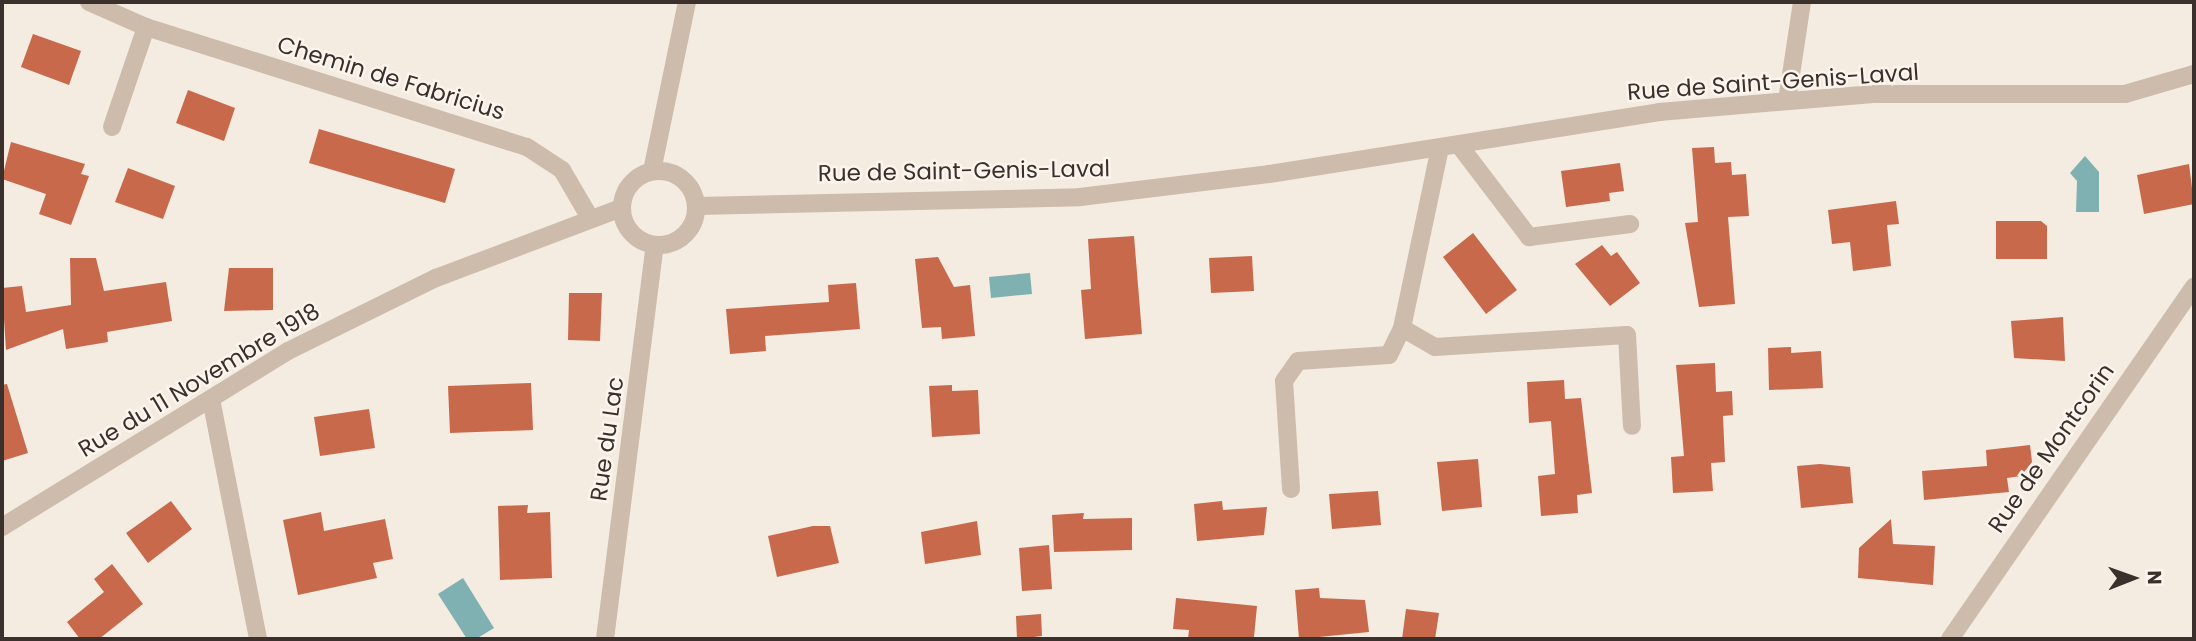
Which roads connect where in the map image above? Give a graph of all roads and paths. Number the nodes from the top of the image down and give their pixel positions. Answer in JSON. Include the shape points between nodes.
{"nodes":[{"id":1,"x":89,"y":2,"type":"edge"},
{"id":2,"x":687,"y":2,"type":"edge"},
{"id":3,"x":1802,"y":2,"type":"edge"},
{"id":4,"x":146,"y":27,"type":"junction"},
{"id":5,"x":2194,"y":74,"type":"edge"},
{"id":6,"x":1787,"y":101,"type":"junction"},
{"id":7,"x":111,"y":127,"type":"dead end"},
{"id":8,"x":1459,"y":145,"type":"junction"},
{"id":9,"x":1440,"y":148,"type":"junction"},
{"id":10,"x":652,"y":171,"type":"junction"},
{"id":11,"x":696,"y":206,"type":"junction"},
{"id":12,"x":621,"y":208,"type":"junction"},
{"id":13,"x":590,"y":218,"type":"junction"},
{"id":14,"x":1630,"y":224,"type":"dead end"},
{"id":15,"x":655,"y":245,"type":"junction"},
{"id":16,"x":2194,"y":286,"type":"edge"},
{"id":17,"x":1402,"y":328,"type":"junction"},
{"id":18,"x":211,"y":399,"type":"junction"},
{"id":19,"x":1632,"y":426,"type":"dead end"},
{"id":20,"x":1291,"y":489,"type":"dead end"},
{"id":21,"x":2,"y":527,"type":"edge"},
{"id":22,"x":258,"y":639,"type":"edge"},
{"id":23,"x":605,"y":639,"type":"edge"},
{"id":24,"x":1950,"y":639,"type":"edge"}],
"edges":[{"from":1,"to":4,"type":"street","name":"Chemin de Fabricius"},
{"from":2,"to":10,"type":"street"},
{"from":3,"to":6,"type":"street"},
{"from":4,"to":7,"type":"street"},
{"from":4,"to":13,"type":"street","name":"Chemin de Fabricius","via":[[527,147],[562,170]]},
{"from":5,"to":6,"type":"street","name":"Rue de Saint-Genis-Laval","via":[[2125,94],[1873,94]]},
{"from":6,"to":8,"type":"street","name":"Rue de Saint-Genis-Laval","via":[[1659,111]]},
{"from":8,"to":9,"type":"street","name":"Rue de Saint-Genis-Laval"},
{"from":8,"to":14,"type":"street","via":[[1530,237]]},
{"from":9,"to":11,"type":"street","name":"Rue de Saint-Genis-Laval","via":[[1080,197]]},
{"from":9,"to":17,"type":"street"},
{"from":10,"to":11,"type":"street","via":[[686,183]]},
{"from":10,"to":12,"type":"street","via":[[630,184]]},
{"from":11,"to":15,"type":"street","via":[[686,234]]},
{"from":12,"to":13,"type":"street","name":"Rue du 11 Novembre 1918"},
{"from":12,"to":15,"type":"street","via":[[630,232]]},
{"from":13,"to":18,"type":"street","name":"Rue du 11 Novembre 1918","via":[[436,278],[288,351]]},
{"from":15,"to":23,"type":"street","name":"Rue du Lac"},
{"from":16,"to":24,"type":"street","name":"Rue de Montcorin"},
{"from":17,"to":19,"type":"street","via":[[1435,347],[1627,335]]},
{"from":17,"to":20,"type":"street","via":[[1389,355],[1298,360],[1284,380]]},
{"from":18,"to":21,"type":"street","name":"Rue du 11 Novembre 1918"},
{"from":18,"to":22,"type":"street"}]}
